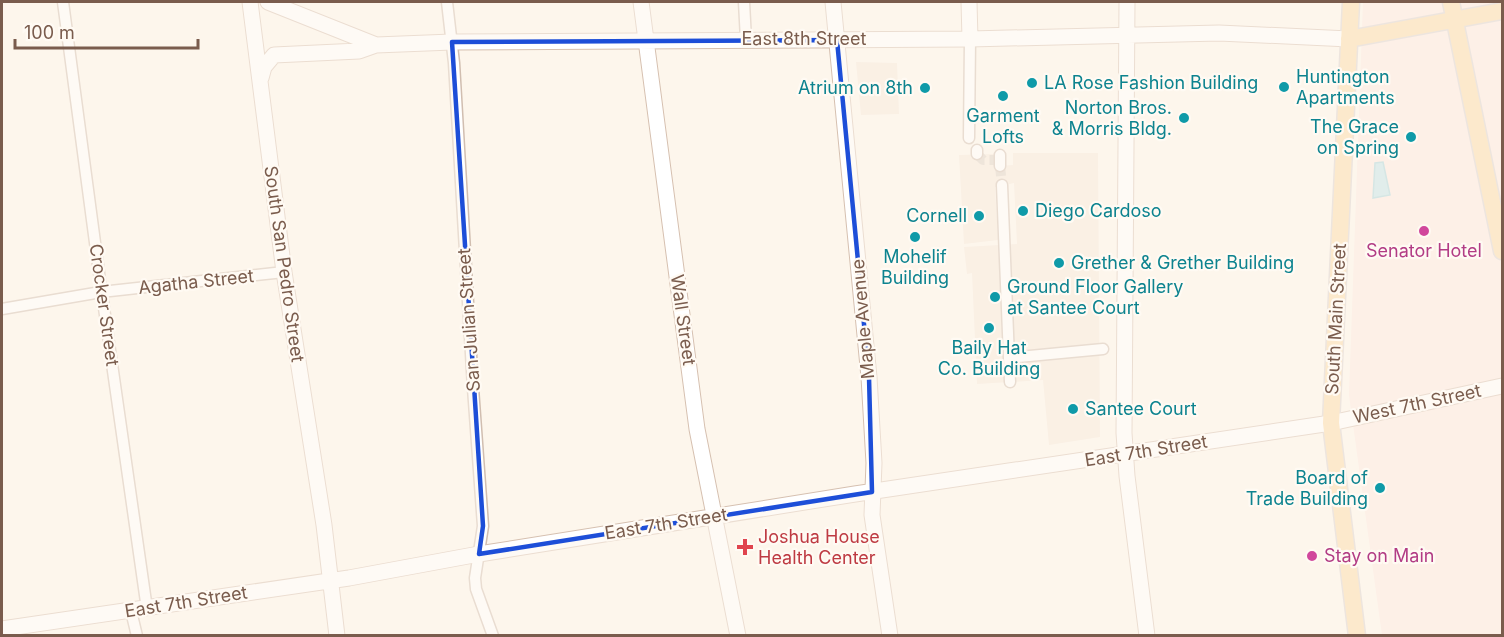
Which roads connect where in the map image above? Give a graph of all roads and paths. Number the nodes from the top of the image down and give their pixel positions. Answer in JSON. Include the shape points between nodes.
{"nodes":[{"id":1,"x":63,"y":2,"type":"edge"},
{"id":2,"x":250,"y":2,"type":"edge"},
{"id":3,"x":268,"y":2,"type":"edge"},
{"id":4,"x":447,"y":2,"type":"edge"},
{"id":5,"x":641,"y":2,"type":"edge"},
{"id":6,"x":744,"y":2,"type":"edge"},
{"id":7,"x":833,"y":2,"type":"edge"},
{"id":8,"x":969,"y":2,"type":"edge"},
{"id":9,"x":1127,"y":2,"type":"edge"},
{"id":10,"x":1351,"y":2,"type":"edge"},
{"id":11,"x":1451,"y":2,"type":"edge"},
{"id":12,"x":1503,"y":11,"type":"edge"},
{"id":13,"x":1455,"y":21,"type":"junction"},
{"id":14,"x":1125,"y":35,"type":"junction"},
{"id":15,"x":970,"y":39,"type":"junction"},
{"id":16,"x":1349,"y":39,"type":"junction"},
{"id":17,"x":645,"y":40,"type":"junction"},
{"id":18,"x":746,"y":40,"type":"junction"},
{"id":19,"x":837,"y":40,"type":"junction"},
{"id":20,"x":452,"y":42,"type":"junction"},
{"id":21,"x":376,"y":45,"type":"junction"},
{"id":22,"x":260,"y":81,"type":"junction"},
{"id":23,"x":969,"y":138,"type":"dead end"},
{"id":24,"x":1002,"y":185,"type":"tunnel mouth"},
{"id":25,"x":1503,"y":251,"type":"edge"},
{"id":26,"x":284,"y":272,"type":"junction"},
{"id":27,"x":101,"y":292,"type":"junction"},
{"id":28,"x":2,"y":309,"type":"edge"},
{"id":29,"x":1103,"y":349,"type":"dead end"},
{"id":30,"x":1009,"y":358,"type":"junction"},
{"id":31,"x":1010,"y":382,"type":"dead end"},
{"id":32,"x":1503,"y":386,"type":"edge"},
{"id":33,"x":1331,"y":423,"type":"junction"},
{"id":34,"x":1125,"y":454,"type":"junction"},
{"id":35,"x":872,"y":492,"type":"junction"},
{"id":36,"x":715,"y":516,"type":"junction"},
{"id":37,"x":479,"y":554,"type":"junction"},
{"id":38,"x":330,"y":580,"type":"junction"},
{"id":39,"x":139,"y":610,"type":"junction"},
{"id":40,"x":2,"y":629,"type":"edge"},
{"id":41,"x":137,"y":636,"type":"edge"},
{"id":42,"x":337,"y":636,"type":"edge"},
{"id":43,"x":493,"y":636,"type":"edge"},
{"id":44,"x":738,"y":636,"type":"edge"},
{"id":45,"x":890,"y":636,"type":"edge"},
{"id":46,"x":1147,"y":636,"type":"edge"},
{"id":47,"x":1357,"y":636,"type":"edge"}],
"edges":[{"from":1,"to":27,"type":"street","name":"Crocker Street"},
{"from":2,"to":22,"type":"main road","name":"South San Pedro Street"},
{"from":3,"to":21,"type":"main road","name":"East 8th Street"},
{"from":4,"to":20,"type":"street","name":"San Julian Street"},
{"from":5,"to":17,"type":"main road","name":"Wall Street"},
{"from":6,"to":18,"type":"street"},
{"from":7,"to":19,"type":"main road","name":"Maple Avenue"},
{"from":8,"to":15,"type":"main road"},
{"from":9,"to":14,"type":"main road"},
{"from":10,"to":16,"type":"main road","name":"South Main Street"},
{"from":11,"to":13,"type":"main road"},
{"from":12,"to":13,"type":"main road"},
{"from":13,"to":16,"type":"main road"},
{"from":13,"to":25,"type":"main road"},
{"from":14,"to":15,"type":"main road","name":"East 8th Street"},
{"from":14,"to":16,"type":"main road","name":"East 8th Street","via":[[1219,33]]},
{"from":14,"to":34,"type":"main road"},
{"from":15,"to":19,"type":"main road","name":"East 8th Street"},
{"from":15,"to":23,"type":"street"},
{"from":16,"to":33,"type":"main road","name":"South Main Street"},
{"from":17,"to":18,"type":"main road","name":"East 8th Street"},
{"from":17,"to":20,"type":"main road","name":"East 8th Street"},
{"from":17,"to":36,"type":"main road","name":"Wall Street","via":[[697,429]]},
{"from":18,"to":19,"type":"main road","name":"East 8th Street"},
{"from":19,"to":35,"type":"main road","name":"Maple Avenue","via":[[869,377]]},
{"from":20,"to":21,"type":"main road","name":"East 8th Street"},
{"from":20,"to":37,"type":"street","name":"San Julian Street","via":[[483,526]]},
{"from":21,"to":22,"type":"main road","via":[[359,51],[274,55],[264,67]]},
{"from":22,"to":26,"type":"main road","name":"South San Pedro Street"},
{"from":24,"to":30,"type":"street"},
{"from":26,"to":27,"type":"street","name":"Agatha Street"},
{"from":26,"to":38,"type":"main road","name":"South San Pedro Street"},
{"from":27,"to":28,"type":"street","name":"Agatha Street"},
{"from":27,"to":39,"type":"street","name":"Crocker Street"},
{"from":29,"to":30,"type":"street"},
{"from":30,"to":31,"type":"street"},
{"from":32,"to":33,"type":"main road","name":"West 7th Street"},
{"from":33,"to":34,"type":"main road","name":"East 7th Street"},
{"from":33,"to":47,"type":"main road","name":"South Main Street"},
{"from":34,"to":35,"type":"main road","name":"East 7th Street"},
{"from":34,"to":46,"type":"main road"},
{"from":35,"to":36,"type":"main road","name":"East 7th Street"},
{"from":35,"to":45,"type":"main road","name":"Maple Avenue"},
{"from":36,"to":37,"type":"main road","name":"East 7th Street"},
{"from":36,"to":44,"type":"main road","name":"Wall Street"},
{"from":37,"to":38,"type":"main road","name":"East 7th Street"},
{"from":37,"to":43,"type":"street","name":"San Julian Street","via":[[476,589]]},
{"from":38,"to":39,"type":"main road","name":"East 7th Street"},
{"from":38,"to":42,"type":"main road"},
{"from":39,"to":40,"type":"main road","name":"East 7th Street"},
{"from":39,"to":41,"type":"street","name":"Crocker Street"}]}
